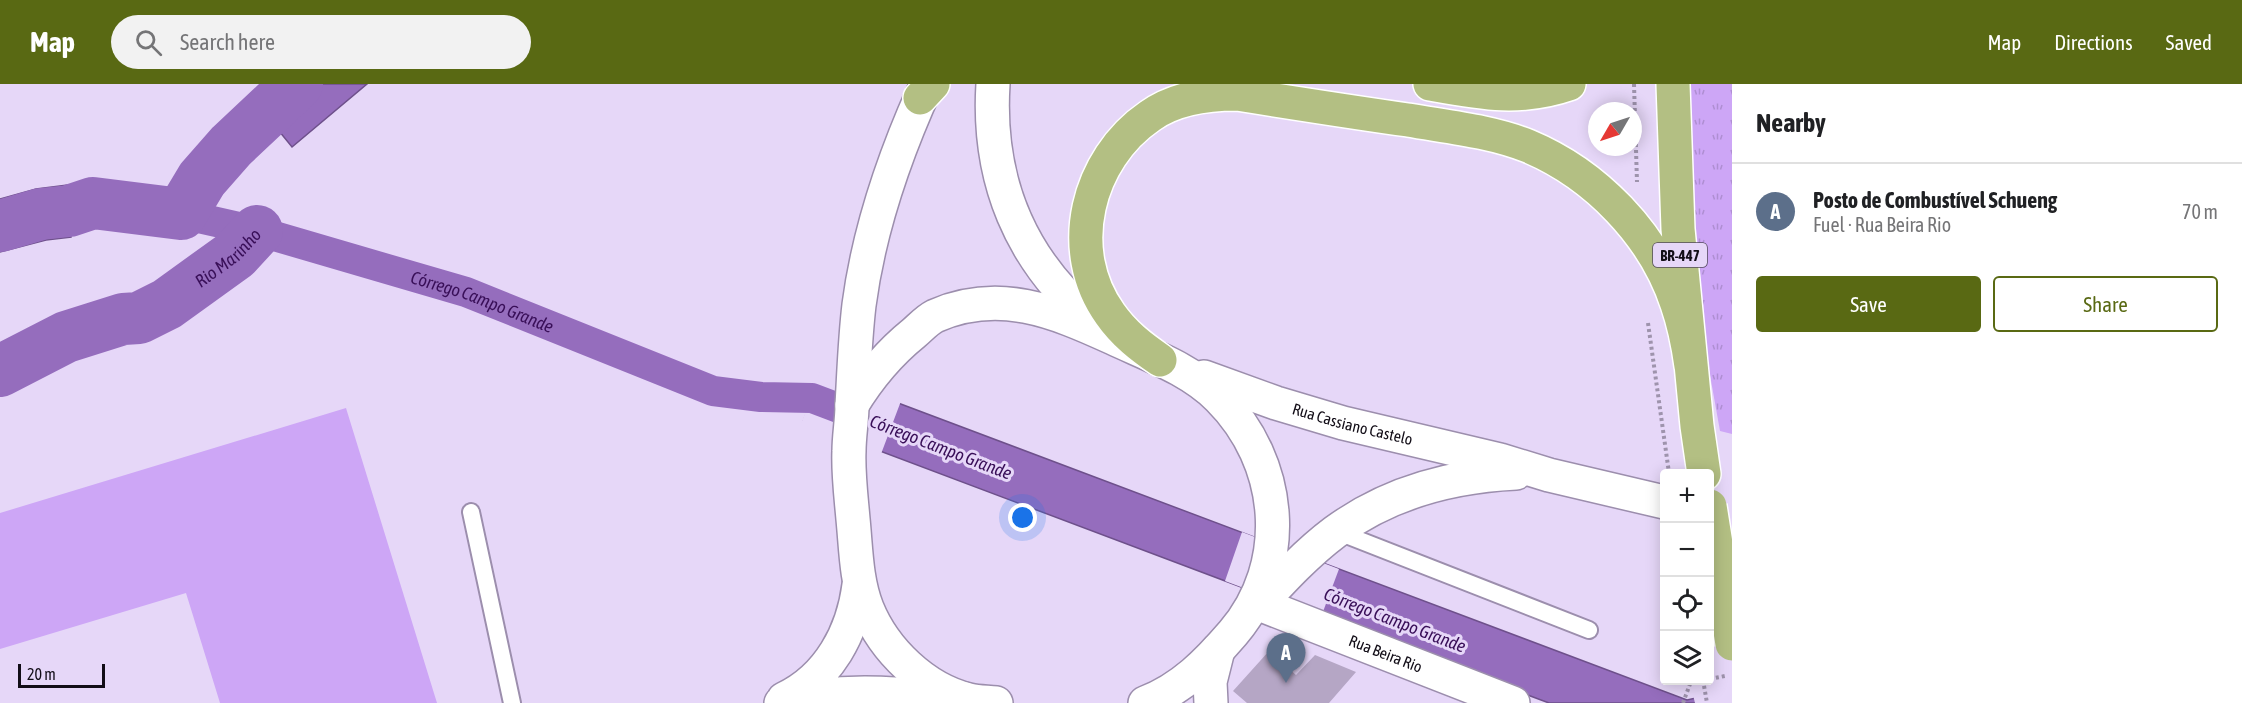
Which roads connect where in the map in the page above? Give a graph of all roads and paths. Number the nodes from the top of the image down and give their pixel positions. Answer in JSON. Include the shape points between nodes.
{"nodes":[{"id":1,"x":993,"y":84,"type":"edge"},
{"id":2,"x":1430,"y":84,"type":"edge"},
{"id":3,"x":1569,"y":84,"type":"edge"},
{"id":4,"x":1634,"y":84,"type":"edge"},
{"id":5,"x":1673,"y":84,"type":"edge"},
{"id":6,"x":927,"y":89,"type":"edge"},
{"id":7,"x":1619,"y":210,"type":"junction"},
{"id":8,"x":1647,"y":315,"type":"dead end"},
{"id":9,"x":1115,"y":339,"type":"junction"},
{"id":10,"x":1161,"y":360,"type":"junction"},
{"id":11,"x":1691,"y":366,"type":"junction"},
{"id":12,"x":857,"y":388,"type":"junction"},
{"id":13,"x":1669,"y":469,"type":"edge"},
{"id":14,"x":1703,"y":469,"type":"edge"},
{"id":15,"x":1548,"y":475,"type":"junction"},
{"id":16,"x":1660,"y":501,"type":"edge"},
{"id":17,"x":471,"y":512,"type":"dead end"},
{"id":18,"x":1714,"y":514,"type":"edge"},
{"id":19,"x":1732,"y":519,"type":"edge"},
{"id":20,"x":1713,"y":523,"type":"edge"},
{"id":21,"x":1336,"y":531,"type":"junction"},
{"id":22,"x":859,"y":585,"type":"junction"},
{"id":23,"x":1258,"y":602,"type":"junction"},
{"id":24,"x":1589,"y":630,"type":"dead end"},
{"id":25,"x":1732,"y":644,"type":"edge"},
{"id":26,"x":1218,"y":650,"type":"junction"},
{"id":27,"x":1732,"y":674,"type":"edge"},
{"id":28,"x":1714,"y":679,"type":"edge"},
{"id":29,"x":1690,"y":685,"type":"edge"},
{"id":30,"x":1705,"y":685,"type":"edge"},
{"id":31,"x":982,"y":701,"type":"edge"},
{"id":32,"x":1684,"y":701,"type":"edge"},
{"id":33,"x":512,"y":703,"type":"edge"},
{"id":34,"x":779,"y":703,"type":"edge"},
{"id":35,"x":1145,"y":703,"type":"edge"},
{"id":36,"x":1211,"y":703,"type":"edge"},
{"id":37,"x":1513,"y":703,"type":"edge"},
{"id":38,"x":1707,"y":703,"type":"edge"}],
"edges":[{"from":1,"to":9,"type":"main road","via":[[993,138],[1005,197],[1016,224],[1047,275]]},
{"from":2,"to":3,"type":"main road","via":[[1504,95],[1552,90]]},
{"from":4,"to":7,"type":"path","via":[[1637,192]]},
{"from":5,"to":11,"type":"main road","number":"BR-447","via":[[1678,229]]},
{"from":6,"to":12,"type":"main road","via":[[887,184],[871,242],[859,304]]},
{"from":7,"to":10,"type":"main road","via":[[1576,173],[1528,146],[1502,137],[1237,94],[1192,98],[1151,115],[1117,145],[1095,184],[1086,227],[1091,272],[1108,312],[1138,345]]},
{"from":7,"to":11,"type":"main road","via":[[1663,271],[1686,333]]},
{"from":8,"to":13,"type":"path"},
{"from":9,"to":10,"type":"main road"},
{"from":9,"to":12,"type":"main road","via":[[1044,309],[1022,304],[976,304],[932,318],[894,349]]},
{"from":10,"to":15,"type":"main road","name":"Rua Cassiano Castelo","via":[[1332,420]]},
{"from":10,"to":23,"type":"main road","via":[[1219,398],[1251,440],[1262,464],[1273,516],[1268,567]]},
{"from":11,"to":14,"type":"main road","number":"BR-447"},
{"from":12,"to":22,"type":"main road","via":[[849,451]]},
{"from":15,"to":16,"type":"main road","name":"Rua Cassiano Castelo"},
{"from":15,"to":21,"type":"main road","name":"Rua Cassiano Castelo","via":[[1492,474],[1437,484],[1385,503]]},
{"from":17,"to":33,"type":"lane"},
{"from":18,"to":19,"type":"main road"},
{"from":20,"to":25,"type":"main road","bridge":true},
{"from":21,"to":23,"type":"main road","name":"Rua Cassiano Castelo"},
{"from":21,"to":24,"type":"lane"},
{"from":22,"to":31,"type":"main road","via":[[872,617],[894,652],[928,681]]},
{"from":22,"to":34,"type":"main road","via":[[851,624],[832,659],[805,686]]},
{"from":23,"to":26,"type":"main road","name":"Rua Cassiano Castelo"},
{"from":23,"to":37,"type":"main road","name":"Rua Beira Rio"},
{"from":26,"to":35,"type":"main road","name":"Rua Cassiano Castelo","via":[[1188,679]]},
{"from":26,"to":36,"type":"main road","via":[[1210,682]]},
{"from":27,"to":28,"type":"path"},
{"from":29,"to":32,"type":"path"},
{"from":30,"to":38,"type":"path","bridge":true},
{"from":31,"to":34,"type":"main road","via":[[845,692]]}]}
